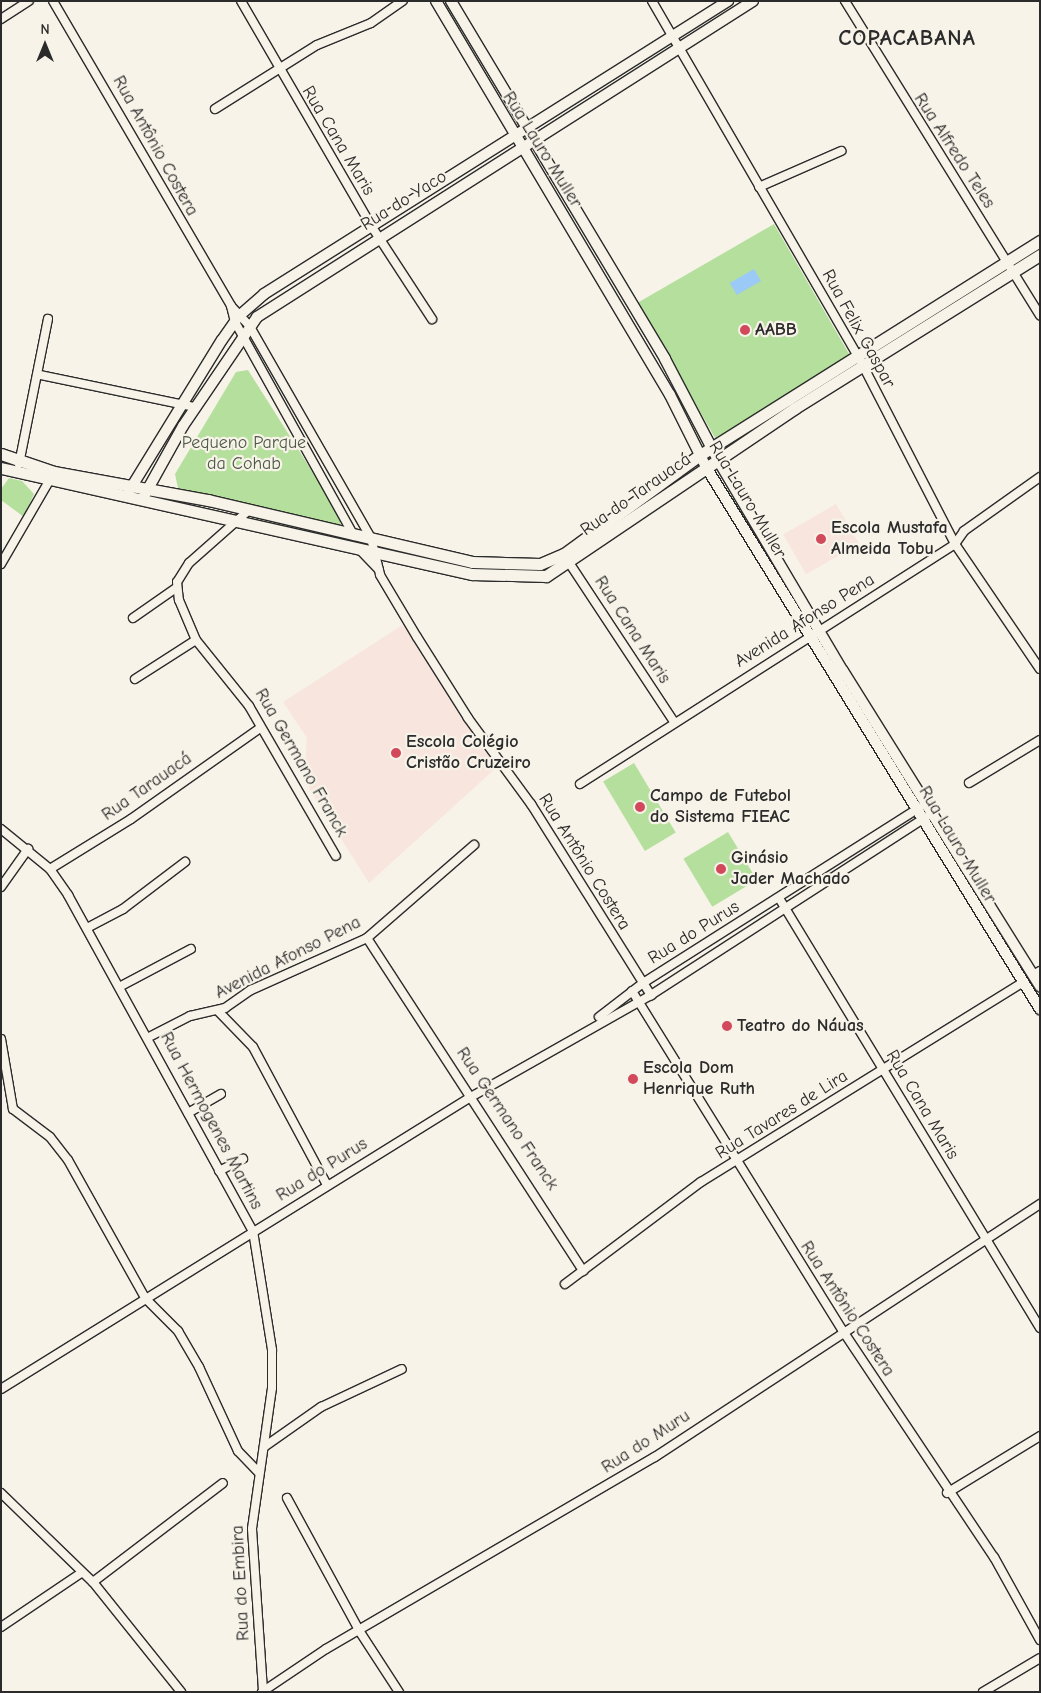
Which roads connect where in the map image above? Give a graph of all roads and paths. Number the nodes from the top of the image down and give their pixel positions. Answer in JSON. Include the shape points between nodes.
{"nodes":[{"id":1,"x":29,"y":1,"type":"edge"},
{"id":2,"x":54,"y":1,"type":"edge"},
{"id":3,"x":241,"y":1,"type":"edge"},
{"id":4,"x":403,"y":1,"type":"edge"},
{"id":5,"x":436,"y":1,"type":"edge"},
{"id":6,"x":450,"y":1,"type":"edge"},
{"id":7,"x":652,"y":1,"type":"edge"},
{"id":8,"x":728,"y":1,"type":"edge"},
{"id":9,"x":754,"y":1,"type":"edge"},
{"id":10,"x":845,"y":1,"type":"edge"},
{"id":11,"x":1,"y":19,"type":"edge"},
{"id":12,"x":672,"y":37,"type":"junction"},
{"id":13,"x":678,"y":49,"type":"junction"},
{"id":14,"x":278,"y":71,"type":"junction"},
{"id":15,"x":215,"y":109,"type":"dead end"},
{"id":16,"x":526,"y":128,"type":"junction"},
{"id":17,"x":512,"y":136,"type":"junction"},
{"id":18,"x":534,"y":141,"type":"junction"},
{"id":19,"x":521,"y":148,"type":"junction"},
{"id":20,"x":841,"y":151,"type":"dead end"},
{"id":21,"x":759,"y":187,"type":"junction"},
{"id":22,"x":372,"y":226,"type":"junction"},
{"id":23,"x":378,"y":236,"type":"junction"},
{"id":24,"x":1040,"y":241,"type":"edge"},
{"id":25,"x":1040,"y":255,"type":"edge"},
{"id":26,"x":1005,"y":262,"type":"junction"},
{"id":27,"x":1013,"y":272,"type":"junction"},
{"id":28,"x":231,"y":306,"type":"junction"},
{"id":29,"x":242,"y":314,"type":"junction"},
{"id":30,"x":1040,"y":316,"type":"edge"},
{"id":31,"x":48,"y":319,"type":"dead end"},
{"id":32,"x":432,"y":319,"type":"dead end"},
{"id":33,"x":234,"y":322,"type":"junction"},
{"id":34,"x":249,"y":325,"type":"junction"},
{"id":35,"x":241,"y":335,"type":"junction"},
{"id":36,"x":860,"y":361,"type":"junction"},
{"id":37,"x":40,"y":375,"type":"junction"},
{"id":38,"x":291,"y":398,"type":"junction"},
{"id":39,"x":181,"y":403,"type":"junction"},
{"id":40,"x":280,"y":404,"type":"junction"},
{"id":41,"x":195,"y":407,"type":"junction"},
{"id":42,"x":711,"y":448,"type":"junction"},
{"id":43,"x":1,"y":454,"type":"edge"},
{"id":44,"x":700,"y":455,"type":"junction"},
{"id":45,"x":718,"y":460,"type":"junction"},
{"id":46,"x":20,"y":461,"type":"junction"},
{"id":47,"x":706,"y":467,"type":"junction"},
{"id":48,"x":1,"y":468,"type":"edge"},
{"id":49,"x":17,"y":473,"type":"junction"},
{"id":50,"x":52,"y":477,"type":"junction"},
{"id":51,"x":1040,"y":477,"type":"edge"},
{"id":52,"x":342,"y":487,"type":"junction"},
{"id":53,"x":653,"y":488,"type":"junction"},
{"id":54,"x":130,"y":490,"type":"junction"},
{"id":55,"x":145,"y":493,"type":"junction"},
{"id":56,"x":330,"y":494,"type":"junction"},
{"id":57,"x":661,"y":498,"type":"junction"},
{"id":58,"x":249,"y":510,"type":"junction"},
{"id":59,"x":237,"y":521,"type":"junction"},
{"id":60,"x":353,"y":533,"type":"junction"},
{"id":61,"x":371,"y":538,"type":"junction"},
{"id":62,"x":955,"y":544,"type":"junction"},
{"id":63,"x":359,"y":550,"type":"junction"},
{"id":64,"x":376,"y":554,"type":"junction"},
{"id":65,"x":567,"y":559,"type":"junction"},
{"id":66,"x":1,"y":564,"type":"edge"},
{"id":67,"x":378,"y":569,"type":"junction"},
{"id":68,"x":176,"y":588,"type":"junction"},
{"id":69,"x":134,"y":618,"type":"dead end"},
{"id":70,"x":818,"y":628,"type":"junction"},
{"id":71,"x":808,"y":636,"type":"junction"},
{"id":72,"x":196,"y":640,"type":"junction"},
{"id":73,"x":1040,"y":668,"type":"edge"},
{"id":74,"x":135,"y":679,"type":"dead end"},
{"id":75,"x":674,"y":722,"type":"junction"},
{"id":76,"x":260,"y":728,"type":"junction"},
{"id":77,"x":1040,"y":740,"type":"edge"},
{"id":78,"x":969,"y":783,"type":"dead end"},
{"id":79,"x":580,"y":784,"type":"dead end"},
{"id":80,"x":921,"y":811,"type":"junction"},
{"id":81,"x":1,"y":829,"type":"edge"},
{"id":82,"x":474,"y":845,"type":"dead end"},
{"id":83,"x":28,"y":849,"type":"junction"},
{"id":84,"x":336,"y":856,"type":"dead end"},
{"id":85,"x":185,"y":862,"type":"dead end"},
{"id":86,"x":50,"y":869,"type":"junction"},
{"id":87,"x":1,"y":887,"type":"edge"},
{"id":88,"x":779,"y":898,"type":"junction"},
{"id":89,"x":786,"y":909,"type":"junction"},
{"id":90,"x":87,"y":928,"type":"junction"},
{"id":91,"x":367,"y":938,"type":"junction"},
{"id":92,"x":192,"y":949,"type":"dead end"},
{"id":93,"x":1036,"y":973,"type":"edge"},
{"id":94,"x":1023,"y":982,"type":"junction"},
{"id":95,"x":643,"y":983,"type":"junction"},
{"id":96,"x":120,"y":986,"type":"junction"},
{"id":97,"x":1040,"y":986,"type":"edge"},
{"id":98,"x":632,"y":991,"type":"junction"},
{"id":99,"x":651,"y":995,"type":"junction"},
{"id":100,"x":638,"y":1001,"type":"junction"},
{"id":101,"x":1040,"y":1009,"type":"edge"},
{"id":102,"x":218,"y":1011,"type":"junction"},
{"id":103,"x":584,"y":1029,"type":"junction"},
{"id":104,"x":149,"y":1037,"type":"junction"},
{"id":105,"x":1,"y":1039,"type":"edge"},
{"id":106,"x":883,"y":1070,"type":"junction"},
{"id":107,"x":220,"y":1094,"type":"dead end"},
{"id":108,"x":469,"y":1098,"type":"junction"},
{"id":109,"x":188,"y":1112,"type":"junction"},
{"id":110,"x":243,"y":1159,"type":"dead end"},
{"id":111,"x":736,"y":1162,"type":"junction"},
{"id":112,"x":219,"y":1171,"type":"junction"},
{"id":113,"x":326,"y":1185,"type":"junction"},
{"id":114,"x":1040,"y":1204,"type":"edge"},
{"id":115,"x":253,"y":1231,"type":"junction"},
{"id":116,"x":983,"y":1238,"type":"junction"},
{"id":117,"x":583,"y":1271,"type":"junction"},
{"id":118,"x":566,"y":1284,"type":"dead end"},
{"id":119,"x":145,"y":1298,"type":"junction"},
{"id":120,"x":1040,"y":1328,"type":"edge"},
{"id":121,"x":843,"y":1331,"type":"junction"},
{"id":122,"x":402,"y":1369,"type":"dead end"},
{"id":123,"x":1,"y":1389,"type":"edge"},
{"id":124,"x":1040,"y":1436,"type":"edge"},
{"id":125,"x":264,"y":1447,"type":"junction"},
{"id":126,"x":258,"y":1472,"type":"junction"},
{"id":127,"x":224,"y":1483,"type":"dead end"},
{"id":128,"x":1,"y":1493,"type":"edge"},
{"id":129,"x":947,"y":1493,"type":"junction"},
{"id":130,"x":288,"y":1498,"type":"dead end"},
{"id":131,"x":82,"y":1573,"type":"junction"},
{"id":132,"x":94,"y":1582,"type":"junction"},
{"id":133,"x":1,"y":1628,"type":"edge"},
{"id":134,"x":360,"y":1632,"type":"junction"},
{"id":135,"x":1040,"y":1640,"type":"edge"},
{"id":136,"x":1040,"y":1658,"type":"edge"},
{"id":137,"x":181,"y":1692,"type":"edge"},
{"id":138,"x":262,"y":1692,"type":"edge"},
{"id":139,"x":399,"y":1692,"type":"edge"},
{"id":140,"x":983,"y":1692,"type":"edge"}],
"edges":[{"from":1,"to":11,"type":"street"},
{"from":2,"to":28,"type":"street","name":"Rua Antônio Costera"},
{"from":3,"to":14,"type":"street","name":"Rua Cana Maris"},
{"from":4,"to":14,"type":"street"},
{"from":5,"to":17,"type":"street","name":"Rua Lauro Muller"},
{"from":6,"to":16,"type":"street","name":"Rua Lauro Muller"},
{"from":7,"to":12,"type":"street","name":"Rua Felix Gaspar"},
{"from":8,"to":12,"type":"street","name":"Rua do Yaco"},
{"from":9,"to":13,"type":"street","name":"Rua do Yaco"},
{"from":10,"to":26,"type":"street","name":"Rua Alfredo Teles","via":[[954,183],[972,202]]},
{"from":12,"to":13,"type":"street","name":"Rua Felix Gaspar"},
{"from":12,"to":16,"type":"street","name":"Rua do Yaco"},
{"from":13,"to":18,"type":"street","name":"Rua do Yaco"},
{"from":13,"to":21,"type":"street","name":"Rua Felix Gaspar"},
{"from":14,"to":15,"type":"street"},
{"from":14,"to":22,"type":"street","name":"Rua Cana Maris"},
{"from":16,"to":17,"type":"street","name":"Rua do Yaco"},
{"from":16,"to":18,"type":"street","name":"Rua Lauro Muller"},
{"from":17,"to":19,"type":"street","name":"Rua Lauro Muller"},
{"from":17,"to":22,"type":"street","name":"Rua do Yaco"},
{"from":18,"to":19,"type":"street","name":"Rua do Yaco"},
{"from":18,"to":42,"type":"street","name":"Rua Lauro Muller","via":[[665,359]]},
{"from":19,"to":23,"type":"street","name":"Rua do Yaco"},
{"from":19,"to":44,"type":"street","name":"Rua Lauro Muller","via":[[586,253]]},
{"from":20,"to":21,"type":"street"},
{"from":21,"to":36,"type":"street","name":"Rua Felix Gaspar"},
{"from":22,"to":23,"type":"street","name":"Rua Cana Maris"},
{"from":22,"to":29,"type":"street","name":"Rua do Yaco","via":[[264,294]]},
{"from":23,"to":32,"type":"street","name":"Rua Cana Maris"},
{"from":23,"to":34,"type":"street","name":"Rua do Yaco"},
{"from":24,"to":26,"type":"main road","name":"Rua do Tarauacá"},
{"from":25,"to":27,"type":"main road","name":"Rua do Tarauacá"},
{"from":26,"to":27,"type":"street","name":"Rua Alfredo Teles"},
{"from":26,"to":36,"type":"main road","name":"Rua do Tarauacá"},
{"from":27,"to":30,"type":"street","name":"Rua Alfredo Teles"},
{"from":27,"to":36,"type":"main road","name":"Rua do Tarauacá"},
{"from":28,"to":29,"type":"street","name":"Rua Antônio Costera"},
{"from":28,"to":33,"type":"street","name":"Rua Antônio Costera"},
{"from":29,"to":33,"type":"street","name":"Rua do Yaco"},
{"from":29,"to":34,"type":"street","name":"Rua Antônio Costera"},
{"from":31,"to":37,"type":"street"},
{"from":33,"to":35,"type":"street","name":"Rua Antônio Costera"},
{"from":33,"to":39,"type":"street","name":"Rua do Yaco"},
{"from":34,"to":35,"type":"street","name":"Rua do Yaco"},
{"from":34,"to":38,"type":"street","name":"Rua Antônio Costera"},
{"from":35,"to":40,"type":"street","name":"Rua Antônio Costera"},
{"from":35,"to":41,"type":"street","name":"Rua do Yaco"},
{"from":36,"to":42,"type":"main road","name":"Rua do Tarauacá"},
{"from":36,"to":45,"type":"main road","name":"Rua do Tarauacá"},
{"from":36,"to":62,"type":"street","name":"Rua Felix Gaspar"},
{"from":37,"to":39,"type":"street"},
{"from":37,"to":46,"type":"street"},
{"from":38,"to":40,"type":"street"},
{"from":38,"to":52,"type":"street","name":"Rua Antônio Costera"},
{"from":39,"to":41,"type":"street"},
{"from":39,"to":54,"type":"street","name":"Rua do Yaco"},
{"from":40,"to":56,"type":"street","name":"Rua Antônio Costera"},
{"from":41,"to":55,"type":"street","name":"Rua do Yaco"},
{"from":42,"to":44,"type":"main road","name":"Rua do Tarauacá"},
{"from":42,"to":45,"type":"street","name":"Rua Lauro Muller"},
{"from":43,"to":46,"type":"main road"},
{"from":44,"to":47,"type":"street","name":"Rua Lauro Muller"},
{"from":44,"to":53,"type":"main road","name":"Rua do Tarauacá"},
{"from":45,"to":47,"type":"main road","name":"Rua do Tarauacá"},
{"from":45,"to":70,"type":"street","name":"Rua Lauro Muller"},
{"from":46,"to":49,"type":"street"},
{"from":46,"to":50,"type":"main road"},
{"from":47,"to":57,"type":"main road","name":"Rua do Tarauacá"},
{"from":47,"to":71,"type":"street","name":"Rua Lauro Muller"},
{"from":48,"to":49,"type":"main road"},
{"from":49,"to":50,"type":"main road"},
{"from":50,"to":54,"type":"main road"},
{"from":50,"to":66,"type":"street"},
{"from":51,"to":62,"type":"street","name":"Avenida Afonso Pena","via":[[964,531]]},
{"from":52,"to":56,"type":"street"},
{"from":52,"to":61,"type":"street","name":"Rua Antônio Costera"},
{"from":53,"to":57,"type":"main road"},
{"from":53,"to":65,"type":"main road","name":"Rua do Tarauacá"},
{"from":54,"to":55,"type":"main road"},
{"from":55,"to":58,"type":"main road"},
{"from":55,"to":59,"type":"main road"},
{"from":56,"to":60,"type":"street","name":"Rua Antônio Costera"},
{"from":57,"to":65,"type":"main road","name":"Rua do Tarauacá"},
{"from":58,"to":59,"type":"street"},
{"from":58,"to":60,"type":"main road","name":"Rua do Tarauacá"},
{"from":59,"to":63,"type":"main road","name":"Rua do Tarauacá"},
{"from":59,"to":68,"type":"street","via":[[189,563]]},
{"from":60,"to":61,"type":"main road","name":"Rua do Tarauacá"},
{"from":60,"to":63,"type":"street","name":"Rua Antônio Costera"},
{"from":61,"to":64,"type":"street","name":"Rua Antônio Costera"},
{"from":61,"to":65,"type":"main road","name":"Rua do Tarauacá","via":[[472,562],[513,566]]},
{"from":62,"to":70,"type":"street","name":"Avenida Afonso Pena"},
{"from":62,"to":73,"type":"street","name":"Rua Felix Gaspar"},
{"from":63,"to":64,"type":"main road","name":"Rua do Tarauacá"},
{"from":63,"to":67,"type":"street","name":"Rua Antônio Costera"},
{"from":64,"to":65,"type":"main road","name":"Rua do Tarauacá","via":[[507,578],[546,576]]},
{"from":64,"to":67,"type":"street","name":"Rua Antônio Costera"},
{"from":65,"to":75,"type":"street","name":"Rua Cana Maris"},
{"from":67,"to":95,"type":"street","name":"Rua Antônio Costera","via":[[468,718],[531,804]]},
{"from":68,"to":69,"type":"street"},
{"from":68,"to":72,"type":"street","name":"Rua Germano Franck"},
{"from":70,"to":71,"type":"street","name":"Avenida Afonso Pena"},
{"from":70,"to":80,"type":"street","name":"Rua Lauro Muller"},
{"from":71,"to":75,"type":"street","name":"Avenida Afonso Pena"},
{"from":71,"to":80,"type":"street","name":"Rua Lauro Muller"},
{"from":72,"to":74,"type":"street"},
{"from":72,"to":76,"type":"street","name":"Rua Germano Franck","via":[[238,689]]},
{"from":75,"to":79,"type":"street","name":"Avenida Afonso Pena"},
{"from":76,"to":84,"type":"street","name":"Rua Germano Franck"},
{"from":76,"to":86,"type":"street","name":"Rua Tarauacá","via":[[131,819]]},
{"from":77,"to":78,"type":"street"},
{"from":80,"to":88,"type":"street","name":"Rua do Purus"},
{"from":80,"to":89,"type":"street","name":"Rua do Purus"},
{"from":80,"to":93,"type":"street","name":"Rua Lauro Muller","via":[[931,814]]},
{"from":80,"to":94,"type":"street","name":"Rua Lauro Muller"},
{"from":81,"to":83,"type":"street","name":"Rua Hermogenes Martins"},
{"from":82,"to":91,"type":"street","name":"Avenida Afonso Pena"},
{"from":83,"to":86,"type":"street","name":"Rua Hermogenes Martins"},
{"from":83,"to":87,"type":"street"},
{"from":85,"to":90,"type":"street","via":[[123,909]]},
{"from":86,"to":90,"type":"street","name":"Rua Hermogenes Martins"},
{"from":88,"to":89,"type":"street","name":"Rua Cana Maris"},
{"from":88,"to":95,"type":"street","name":"Rua do Purus"},
{"from":89,"to":99,"type":"street","name":"Rua do Purus"},
{"from":89,"to":106,"type":"street","name":"Rua Cana Maris"},
{"from":90,"to":96,"type":"street","name":"Rua Hermogenes Martins"},
{"from":91,"to":102,"type":"street","name":"Avenida Afonso Pena","via":[[251,990]]},
{"from":91,"to":108,"type":"street","name":"Rua Germano Franck"},
{"from":92,"to":96,"type":"street"},
{"from":93,"to":97,"type":"street","name":"Rua Lauro Muller"},
{"from":94,"to":101,"type":"street","name":"Rua Lauro Muller"},
{"from":94,"to":106,"type":"street","name":"Rua Tavares de Lira"},
{"from":95,"to":98,"type":"street","name":"Rua do Purus"},
{"from":95,"to":99,"type":"street","name":"Rua Antônio Costera"},
{"from":96,"to":104,"type":"street","name":"Rua Hermogenes Martins"},
{"from":98,"to":100,"type":"street","name":"Rua Antônio Costera"},
{"from":98,"to":103,"type":"street","name":"Rua do Purus"},
{"from":99,"to":100,"type":"street","name":"Rua do Purus"},
{"from":100,"to":103,"type":"street","name":"Rua do Purus"},
{"from":100,"to":111,"type":"street","name":"Rua Antônio Costera"},
{"from":102,"to":104,"type":"street","name":"Avenida Afonso Pena","via":[[190,1016]]},
{"from":102,"to":113,"type":"street","via":[[253,1047]]},
{"from":103,"to":108,"type":"street","name":"Rua do Purus"},
{"from":104,"to":109,"type":"street","name":"Rua Hermogenes Martins"},
{"from":105,"to":119,"type":"street","via":[[13,1109],[50,1136],[68,1160]]},
{"from":106,"to":111,"type":"street","name":"Rua Tavares de Lira"},
{"from":106,"to":116,"type":"street","name":"Rua Cana Maris"},
{"from":107,"to":109,"type":"street"},
{"from":108,"to":113,"type":"street","name":"Rua do Purus"},
{"from":108,"to":117,"type":"street","name":"Rua Germano Franck","via":[[544,1206]]},
{"from":109,"to":112,"type":"street","name":"Rua Hermogenes Martins"},
{"from":110,"to":112,"type":"street"},
{"from":111,"to":117,"type":"street","name":"Rua Tavares de Lira","via":[[678,1198]]},
{"from":111,"to":121,"type":"street","name":"Rua Antônio Costera"},
{"from":112,"to":115,"type":"street","name":"Rua Hermogenes Martins"},
{"from":113,"to":115,"type":"street","name":"Rua do Purus"},
{"from":114,"to":116,"type":"street","name":"Rua do Muru"},
{"from":115,"to":119,"type":"street","name":"Rua do Purus"},
{"from":115,"to":125,"type":"street","name":"Rua Hermogenes Martins","via":[[272,1350]]},
{"from":116,"to":120,"type":"street","name":"Rua Cana Maris"},
{"from":116,"to":121,"type":"street","name":"Rua do Muru"},
{"from":117,"to":118,"type":"street","name":"Rua Tavares de Lira"},
{"from":119,"to":123,"type":"street","name":"Rua do Purus"},
{"from":119,"to":126,"type":"street","via":[[178,1331],[238,1451]]},
{"from":121,"to":129,"type":"street","name":"Rua Antônio Costera"},
{"from":121,"to":134,"type":"street","name":"Rua do Muru","via":[[655,1457]]},
{"from":122,"to":125,"type":"street","via":[[321,1407]]},
{"from":124,"to":129,"type":"street"},
{"from":125,"to":126,"type":"street","name":"Rua Hermogenes Martins"},
{"from":126,"to":138,"type":"street","name":"Rua do Embira","via":[[252,1566]]},
{"from":127,"to":132,"type":"street"},
{"from":128,"to":131,"type":"street"},
{"from":129,"to":135,"type":"street","name":"Rua Antônio Costera","via":[[994,1557]]},
{"from":130,"to":134,"type":"street"},
{"from":131,"to":132,"type":"street"},
{"from":131,"to":133,"type":"street"},
{"from":132,"to":137,"type":"street"},
{"from":134,"to":138,"type":"street","name":"Rua do Muru","via":[[326,1648]]},
{"from":134,"to":139,"type":"street"},
{"from":136,"to":140,"type":"street"}]}
